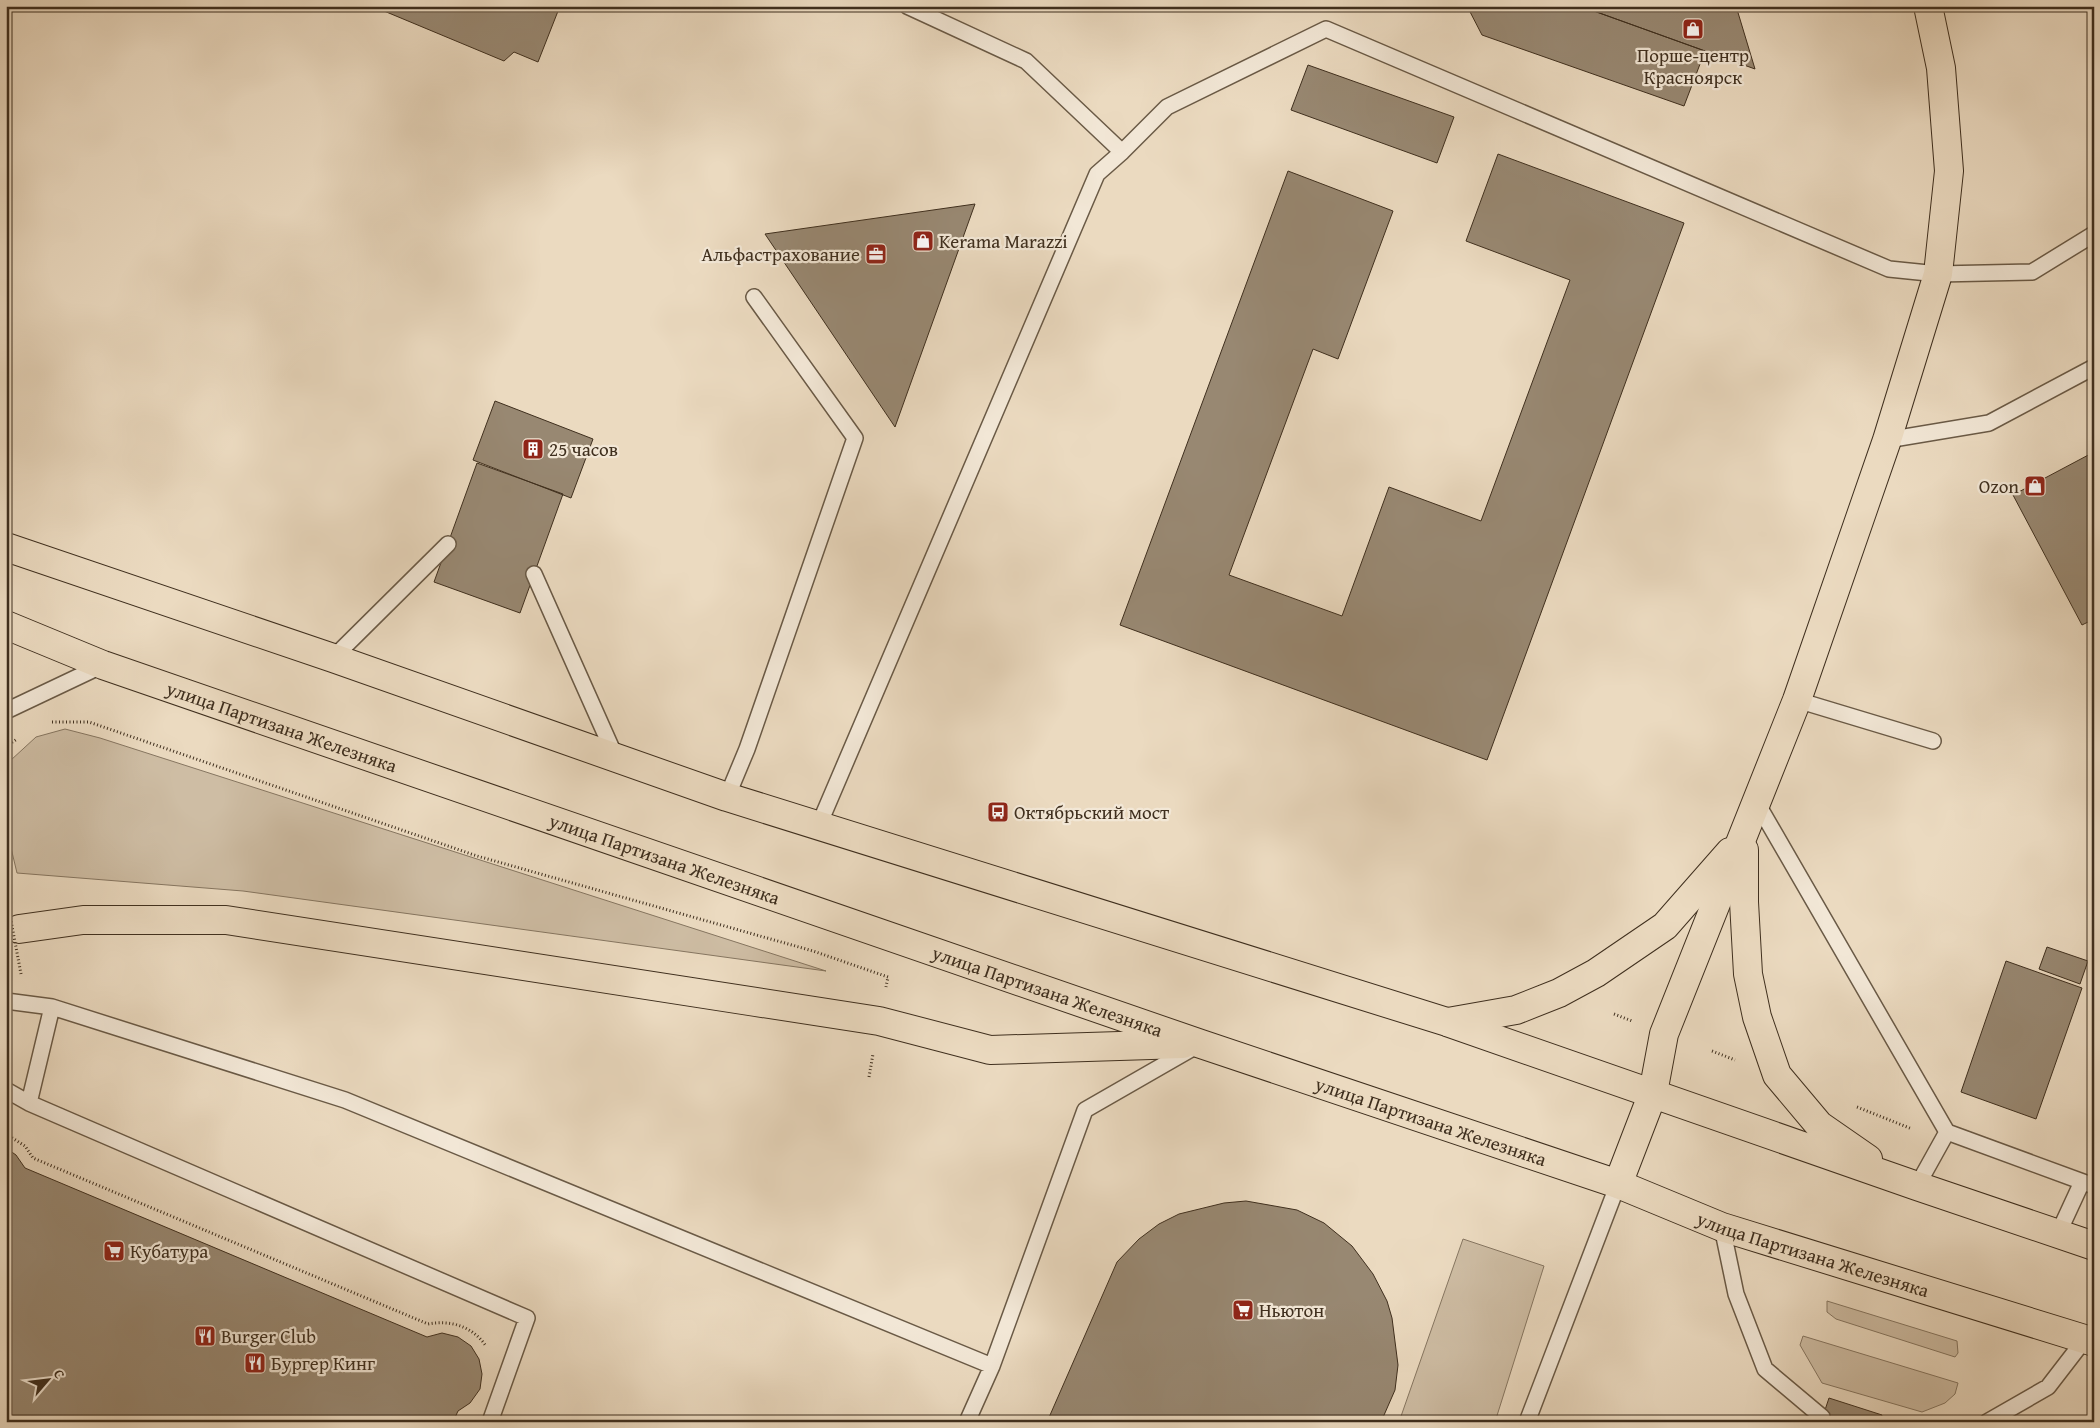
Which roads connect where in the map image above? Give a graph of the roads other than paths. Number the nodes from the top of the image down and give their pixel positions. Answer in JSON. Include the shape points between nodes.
{"nodes":[{"id":1,"x":907,"y":6,"type":"edge"},
{"id":2,"x":1929,"y":6,"type":"edge"},
{"id":3,"x":1122,"y":152,"type":"junction"},
{"id":4,"x":2094,"y":234,"type":"edge"},
{"id":5,"x":1938,"y":274,"type":"junction"},
{"id":6,"x":754,"y":297,"type":"dead end"},
{"id":7,"x":2094,"y":367,"type":"edge"},
{"id":8,"x":1888,"y":440,"type":"junction"},
{"id":9,"x":448,"y":544,"type":"dead end"},
{"id":10,"x":6,"y":547,"type":"edge"},
{"id":11,"x":534,"y":574,"type":"dead end"},
{"id":12,"x":6,"y":625,"type":"edge"},
{"id":13,"x":333,"y":658,"type":"junction"},
{"id":14,"x":103,"y":665,"type":"junction"},
{"id":15,"x":1797,"y":700,"type":"junction"},
{"id":16,"x":6,"y":711,"type":"edge"},
{"id":17,"x":1933,"y":741,"type":"dead end"},
{"id":18,"x":616,"y":760,"type":"junction"},
{"id":19,"x":727,"y":797,"type":"junction"},
{"id":20,"x":1757,"y":803,"type":"junction"},
{"id":21,"x":818,"y":827,"type":"junction"},
{"id":22,"x":1744,"y":836,"type":"junction"},
{"id":23,"x":19,"y":929,"type":"dead end"},
{"id":24,"x":6,"y":1001,"type":"edge"},
{"id":25,"x":52,"y":1007,"type":"junction"},
{"id":26,"x":1447,"y":1022,"type":"junction"},
{"id":27,"x":1201,"y":1044,"type":"junction"},
{"id":28,"x":6,"y":1090,"type":"edge"},
{"id":29,"x":1653,"y":1093,"type":"junction"},
{"id":30,"x":29,"y":1103,"type":"junction"},
{"id":31,"x":1945,"y":1137,"type":"junction"},
{"id":32,"x":1907,"y":1183,"type":"junction"},
{"id":33,"x":1618,"y":1184,"type":"junction"},
{"id":34,"x":2088,"y":1184,"type":"edge"},
{"id":35,"x":1722,"y":1227,"type":"junction"},
{"id":36,"x":2058,"y":1234,"type":"junction"},
{"id":37,"x":2094,"y":1246,"type":"edge"},
{"id":38,"x":2090,"y":1340,"type":"edge"},
{"id":39,"x":992,"y":1366,"type":"junction"},
{"id":40,"x":1822,"y":1417,"type":"dead end"},
{"id":41,"x":490,"y":1422,"type":"edge"},
{"id":42,"x":967,"y":1422,"type":"edge"},
{"id":43,"x":1527,"y":1422,"type":"edge"},
{"id":44,"x":1987,"y":1422,"type":"edge"}],
"edges":[{"from":1,"to":3,"type":"lane","via":[[1026,62]]},
{"from":2,"to":5,"type":"main road","via":[[1941,68],[1949,171]]},
{"from":3,"to":5,"type":"lane","via":[[1167,107],[1326,29],[1890,269]]},
{"from":3,"to":21,"type":"lane","via":[[1096,174]]},
{"from":4,"to":5,"type":"lane","via":[[2032,272]]},
{"from":5,"to":8,"type":"main road"},
{"from":6,"to":19,"type":"lane","via":[[855,438]]},
{"from":7,"to":8,"type":"lane","via":[[1989,424]]},
{"from":8,"to":15,"type":"main road"},
{"from":9,"to":13,"type":"lane"},
{"from":10,"to":13,"type":"main road"},
{"from":11,"to":18,"type":"lane"},
{"from":12,"to":14,"type":"main road","name":"улица Партизана Железняка"},
{"from":13,"to":18,"type":"main road"},
{"from":14,"to":16,"type":"lane"},
{"from":14,"to":27,"type":"main road","name":"улица Партизана Железняка"},
{"from":15,"to":17,"type":"lane"},
{"from":15,"to":20,"type":"main road"},
{"from":18,"to":19,"type":"main road"},
{"from":19,"to":21,"type":"main road"},
{"from":20,"to":22,"type":"main road"},
{"from":20,"to":31,"type":"lane"},
{"from":21,"to":26,"type":"main road"},
{"from":22,"to":26,"type":"main road","via":[[1665,926],[1596,973],[1516,1010]]},
{"from":22,"to":29,"type":"main road","via":[[1664,1034]]},
{"from":22,"to":32,"type":"main road","via":[[1748,974],[1757,1017],[1777,1075],[1819,1125]]},
{"from":23,"to":27,"type":"main road","via":[[83,920],[226,920],[879,1021],[990,1050]]},
{"from":24,"to":25,"type":"lane"},
{"from":25,"to":30,"type":"lane"},
{"from":25,"to":39,"type":"lane","via":[[345,1100]]},
{"from":26,"to":29,"type":"main road"},
{"from":27,"to":33,"type":"main road","name":"улица Партизана Железняка"},
{"from":27,"to":39,"type":"lane","via":[[1085,1110]]},
{"from":28,"to":30,"type":"lane"},
{"from":29,"to":32,"type":"main road"},
{"from":29,"to":33,"type":"main road"},
{"from":30,"to":41,"type":"lane","via":[[527,1318]]},
{"from":31,"to":32,"type":"lane"},
{"from":31,"to":34,"type":"lane"},
{"from":32,"to":36,"type":"main road"},
{"from":33,"to":35,"type":"main road","name":"улица Партизана Железняка"},
{"from":33,"to":43,"type":"lane"},
{"from":34,"to":36,"type":"lane"},
{"from":35,"to":38,"type":"main road","name":"улица Партизана Железняка"},
{"from":35,"to":40,"type":"lane","via":[[1736,1294],[1765,1369]]},
{"from":36,"to":37,"type":"main road"},
{"from":38,"to":44,"type":"lane","via":[[2048,1387]]},
{"from":39,"to":42,"type":"lane"}]}
